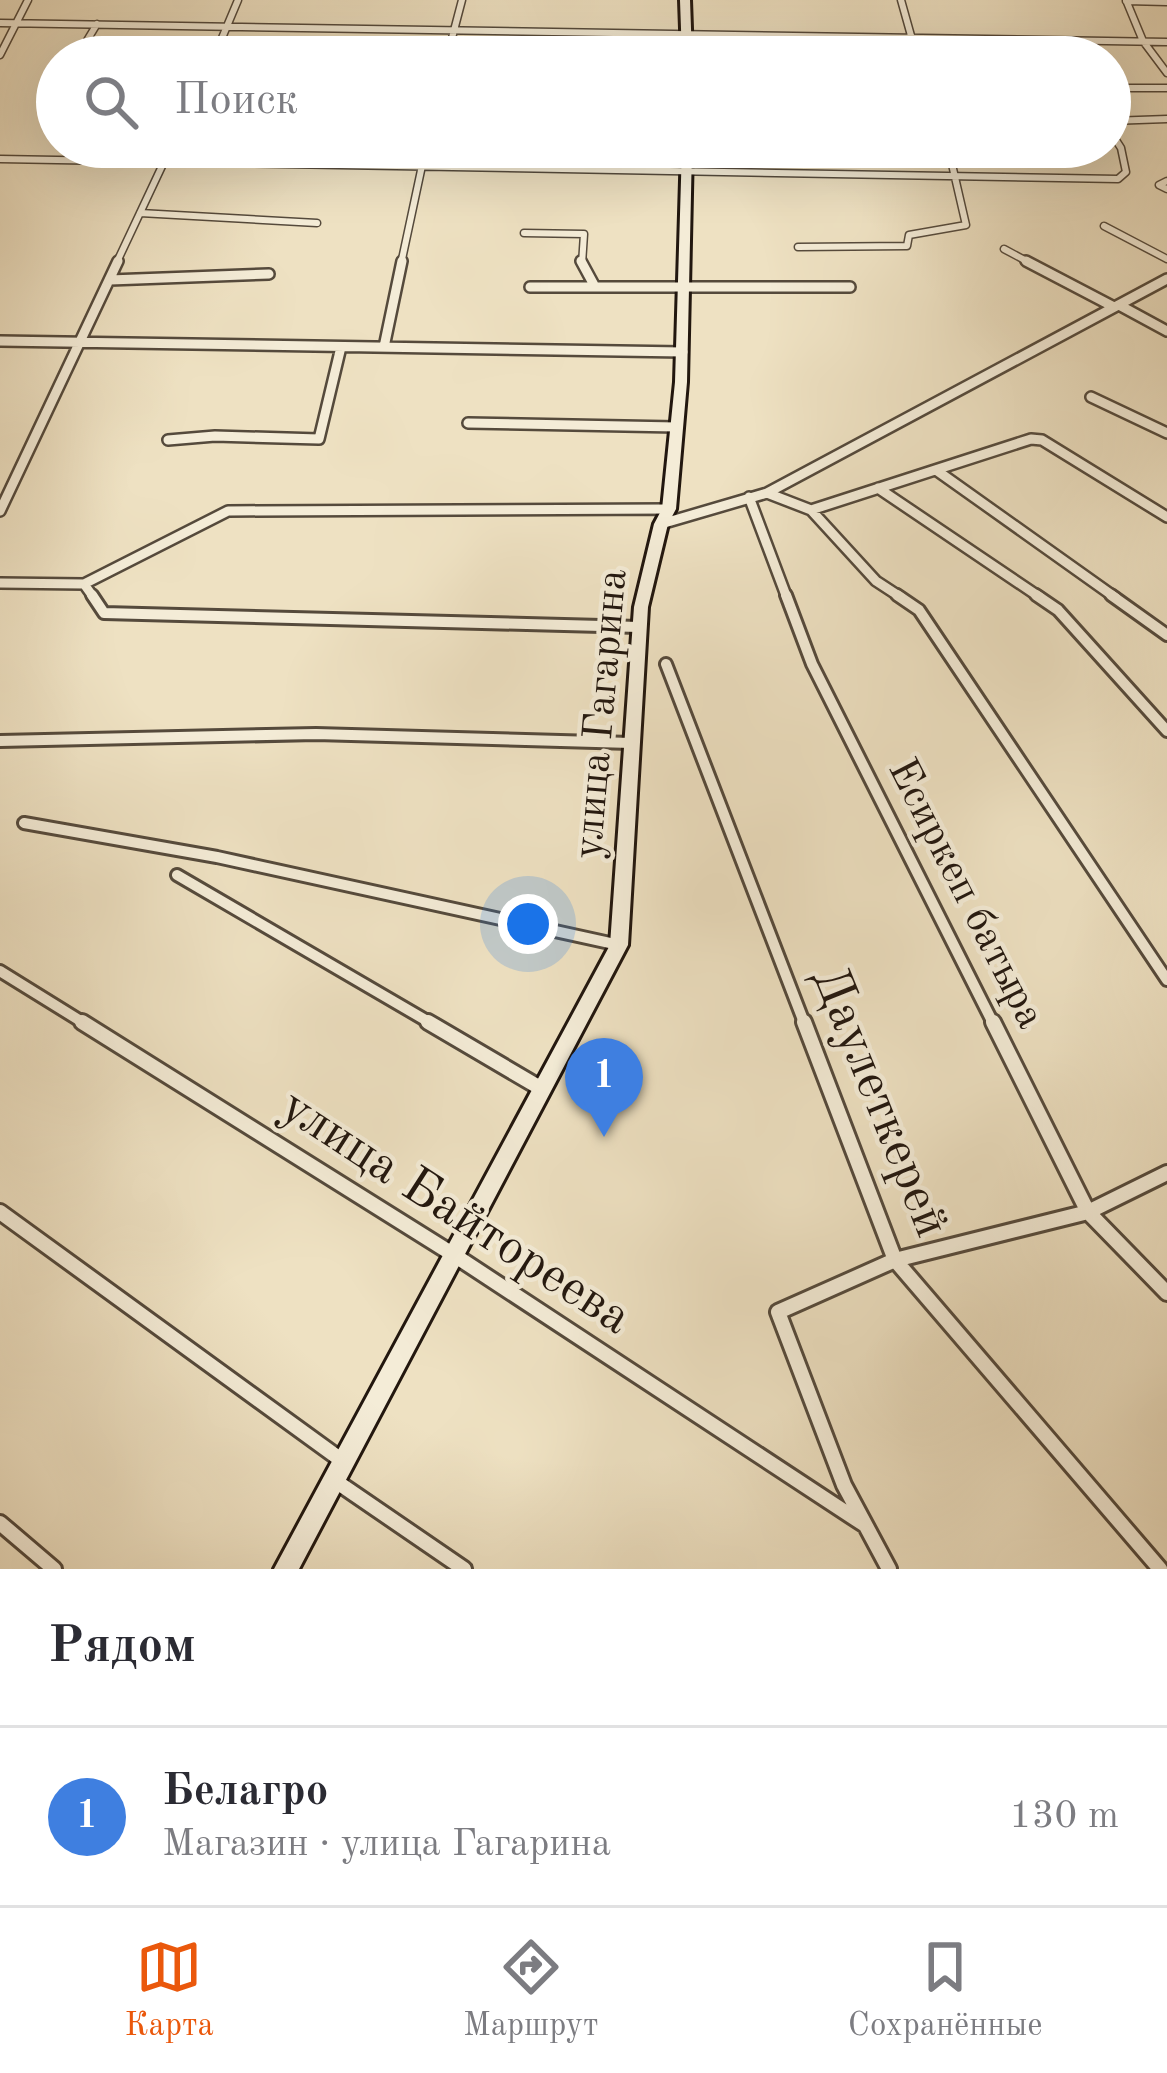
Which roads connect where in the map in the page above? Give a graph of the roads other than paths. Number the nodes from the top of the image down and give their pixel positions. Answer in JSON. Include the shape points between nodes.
{"nodes":[{"id":1,"x":28,"y":0,"type":"edge"},
{"id":2,"x":238,"y":0,"type":"edge"},
{"id":3,"x":462,"y":0,"type":"edge"},
{"id":4,"x":685,"y":0,"type":"edge"},
{"id":5,"x":902,"y":0,"type":"edge"},
{"id":6,"x":1126,"y":0,"type":"edge"},
{"id":7,"x":1167,"y":2,"type":"edge"},
{"id":8,"x":0,"y":23,"type":"edge"},
{"id":9,"x":14,"y":23,"type":"junction"},
{"id":10,"x":97,"y":24,"type":"junction"},
{"id":11,"x":229,"y":25,"type":"junction"},
{"id":12,"x":456,"y":28,"type":"junction"},
{"id":13,"x":688,"y":34,"type":"junction"},
{"id":14,"x":90,"y":36,"type":"edge"},
{"id":15,"x":224,"y":36,"type":"edge"},
{"id":16,"x":454,"y":36,"type":"edge"},
{"id":17,"x":755,"y":36,"type":"edge"},
{"id":18,"x":915,"y":36,"type":"edge"},
{"id":19,"x":1131,"y":41,"type":"edge"},
{"id":20,"x":1143,"y":41,"type":"junction"},
{"id":21,"x":1167,"y":42,"type":"edge"},
{"id":22,"x":0,"y":55,"type":"edge"},
{"id":23,"x":1167,"y":73,"type":"edge"},
{"id":24,"x":1131,"y":88,"type":"edge"},
{"id":25,"x":1167,"y":88,"type":"edge"},
{"id":26,"x":1167,"y":119,"type":"edge"},
{"id":27,"x":1131,"y":120,"type":"edge"},
{"id":28,"x":0,"y":159,"type":"edge"},
{"id":29,"x":36,"y":159,"type":"edge"},
{"id":30,"x":161,"y":168,"type":"edge"},
{"id":31,"x":422,"y":168,"type":"edge"},
{"id":32,"x":475,"y":168,"type":"edge"},
{"id":33,"x":686,"y":168,"type":"edge"},
{"id":34,"x":954,"y":168,"type":"edge"},
{"id":35,"x":1125,"y":168,"type":"edge"},
{"id":36,"x":686,"y":172,"type":"junction"},
{"id":37,"x":956,"y":175,"type":"junction"},
{"id":38,"x":140,"y":213,"type":"junction"},
{"id":39,"x":317,"y":223,"type":"dead end"},
{"id":40,"x":1103,"y":226,"type":"dead end"},
{"id":41,"x":524,"y":233,"type":"dead end"},
{"id":42,"x":798,"y":247,"type":"dead end"},
{"id":43,"x":1004,"y":249,"type":"dead end"},
{"id":44,"x":1167,"y":259,"type":"edge"},
{"id":45,"x":269,"y":274,"type":"dead end"},
{"id":46,"x":1167,"y":279,"type":"edge"},
{"id":47,"x":110,"y":280,"type":"junction"},
{"id":48,"x":594,"y":285,"type":"junction"},
{"id":49,"x":686,"y":285,"type":"junction"},
{"id":50,"x":530,"y":286,"type":"dead end"},
{"id":51,"x":850,"y":287,"type":"dead end"},
{"id":52,"x":1116,"y":306,"type":"junction"},
{"id":53,"x":1167,"y":331,"type":"edge"},
{"id":54,"x":0,"y":341,"type":"edge"},
{"id":55,"x":81,"y":342,"type":"junction"},
{"id":56,"x":341,"y":346,"type":"junction"},
{"id":57,"x":384,"y":347,"type":"junction"},
{"id":58,"x":683,"y":352,"type":"junction"},
{"id":59,"x":1090,"y":397,"type":"dead end"},
{"id":60,"x":468,"y":423,"type":"dead end"},
{"id":61,"x":676,"y":427,"type":"junction"},
{"id":62,"x":1167,"y":433,"type":"edge"},
{"id":63,"x":168,"y":440,"type":"dead end"},
{"id":64,"x":936,"y":470,"type":"junction"},
{"id":65,"x":878,"y":488,"type":"junction"},
{"id":66,"x":766,"y":493,"type":"junction"},
{"id":67,"x":749,"y":497,"type":"junction"},
{"id":68,"x":811,"y":510,"type":"junction"},
{"id":69,"x":0,"y":511,"type":"edge"},
{"id":70,"x":665,"y":516,"type":"junction"},
{"id":71,"x":1167,"y":518,"type":"edge"},
{"id":72,"x":0,"y":583,"type":"edge"},
{"id":73,"x":84,"y":584,"type":"junction"},
{"id":74,"x":639,"y":627,"type":"junction"},
{"id":75,"x":1167,"y":635,"type":"edge"},
{"id":76,"x":666,"y":664,"type":"dead end"},
{"id":77,"x":1167,"y":730,"type":"edge"},
{"id":78,"x":0,"y":741,"type":"edge"},
{"id":79,"x":632,"y":743,"type":"junction"},
{"id":80,"x":24,"y":823,"type":"dead end"},
{"id":81,"x":177,"y":875,"type":"dead end"},
{"id":82,"x":619,"y":945,"type":"junction"},
{"id":83,"x":0,"y":971,"type":"edge"},
{"id":84,"x":1167,"y":980,"type":"edge"},
{"id":85,"x":542,"y":1089,"type":"junction"},
{"id":86,"x":1167,"y":1173,"type":"edge"},
{"id":87,"x":0,"y":1212,"type":"edge"},
{"id":88,"x":1088,"y":1212,"type":"junction"},
{"id":89,"x":454,"y":1256,"type":"junction"},
{"id":90,"x":895,"y":1260,"type":"junction"},
{"id":91,"x":1167,"y":1293,"type":"edge"},
{"id":92,"x":339,"y":1471,"type":"junction"},
{"id":93,"x":0,"y":1523,"type":"edge"},
{"id":94,"x":865,"y":1525,"type":"junction"},
{"id":95,"x":54,"y":1569,"type":"edge"},
{"id":96,"x":286,"y":1569,"type":"edge"},
{"id":97,"x":464,"y":1569,"type":"edge"},
{"id":98,"x":890,"y":1569,"type":"edge"},
{"id":99,"x":1160,"y":1569,"type":"edge"}],
"edges":[{"from":1,"to":9,"type":"street"},
{"from":2,"to":11,"type":"street"},
{"from":3,"to":12,"type":"street"},
{"from":4,"to":13,"type":"main road"},
{"from":5,"to":18,"type":"street"},
{"from":6,"to":7,"type":"street"},
{"from":6,"to":20,"type":"street"},
{"from":8,"to":9,"type":"street"},
{"from":9,"to":10,"type":"street"},
{"from":9,"to":22,"type":"street"},
{"from":10,"to":11,"type":"street"},
{"from":10,"to":14,"type":"street"},
{"from":11,"to":12,"type":"street"},
{"from":11,"to":15,"type":"street"},
{"from":12,"to":13,"type":"street"},
{"from":12,"to":16,"type":"street"},
{"from":13,"to":17,"type":"street"},
{"from":19,"to":20,"type":"street"},
{"from":20,"to":21,"type":"street"},
{"from":20,"to":23,"type":"street"},
{"from":24,"to":25,"type":"street"},
{"from":26,"to":27,"type":"street"},
{"from":28,"to":29,"type":"street"},
{"from":30,"to":38,"type":"street"},
{"from":31,"to":57,"type":"street"},
{"from":32,"to":36,"type":"street"},
{"from":33,"to":36,"type":"main road","name":"улица Гагарина"},
{"from":34,"to":37,"type":"street"},
{"from":35,"to":37,"type":"street","via":[[1118,179]]},
{"from":36,"to":37,"type":"street"},
{"from":36,"to":49,"type":"main road","name":"улица Гагарина"},
{"from":37,"to":42,"type":"street","via":[[966,225],[909,235],[907,246]]},
{"from":38,"to":39,"type":"street"},
{"from":38,"to":47,"type":"street"},
{"from":40,"to":44,"type":"street"},
{"from":41,"to":48,"type":"street","via":[[584,234],[579,258]]},
{"from":43,"to":52,"type":"street"},
{"from":45,"to":47,"type":"street"},
{"from":46,"to":52,"type":"street"},
{"from":47,"to":55,"type":"street"},
{"from":48,"to":49,"type":"street"},
{"from":48,"to":50,"type":"street"},
{"from":49,"to":51,"type":"street"},
{"from":49,"to":58,"type":"main road","name":"улица Гагарина"},
{"from":52,"to":53,"type":"street"},
{"from":52,"to":66,"type":"street"},
{"from":54,"to":55,"type":"street"},
{"from":55,"to":56,"type":"street"},
{"from":55,"to":69,"type":"street"},
{"from":56,"to":57,"type":"street"},
{"from":56,"to":63,"type":"street","via":[[319,439]]},
{"from":57,"to":58,"type":"street"},
{"from":58,"to":61,"type":"main road","name":"улица Гагарина"},
{"from":59,"to":62,"type":"street"},
{"from":60,"to":61,"type":"street"},
{"from":61,"to":70,"type":"main road","name":"улица Гагарина"},
{"from":64,"to":65,"type":"street"},
{"from":64,"to":71,"type":"street","via":[[1042,440]]},
{"from":64,"to":75,"type":"street"},
{"from":65,"to":68,"type":"street"},
{"from":65,"to":77,"type":"street","via":[[1058,610]]},
{"from":66,"to":67,"type":"street"},
{"from":66,"to":68,"type":"street"},
{"from":67,"to":70,"type":"street"},
{"from":67,"to":88,"type":"street","name":"Есиркеп батыра","via":[[812,664]]},
{"from":68,"to":84,"type":"street","via":[[875,581],[919,610]]},
{"from":70,"to":73,"type":"street","via":[[228,511]]},
{"from":70,"to":74,"type":"main road","name":"улица Гагарина"},
{"from":72,"to":73,"type":"street"},
{"from":73,"to":74,"type":"street","via":[[104,613]]},
{"from":74,"to":79,"type":"main road","name":"улица Гагарина"},
{"from":76,"to":90,"type":"street","name":"Даулеткерей"},
{"from":78,"to":79,"type":"street","via":[[369,731]]},
{"from":79,"to":82,"type":"main road","name":"улица Гагарина"},
{"from":80,"to":82,"type":"street"},
{"from":81,"to":85,"type":"street"},
{"from":82,"to":85,"type":"main road","name":"улица Гагарина"},
{"from":83,"to":89,"type":"street","name":"улица Байтореева"},
{"from":85,"to":89,"type":"main road","name":"улица Гагарина"},
{"from":86,"to":88,"type":"street"},
{"from":87,"to":92,"type":"street"},
{"from":88,"to":90,"type":"street"},
{"from":88,"to":91,"type":"street","name":"Есиркеп батыра"},
{"from":89,"to":92,"type":"main road","name":"улица Гагарина"},
{"from":89,"to":94,"type":"street","name":"улица Байтореева"},
{"from":90,"to":94,"type":"street","via":[[778,1312]]},
{"from":90,"to":99,"type":"street","name":"Даулеткерей"},
{"from":92,"to":96,"type":"main road","name":"улица Гагарина"},
{"from":92,"to":97,"type":"street"},
{"from":93,"to":95,"type":"street"},
{"from":94,"to":98,"type":"street"}]}
